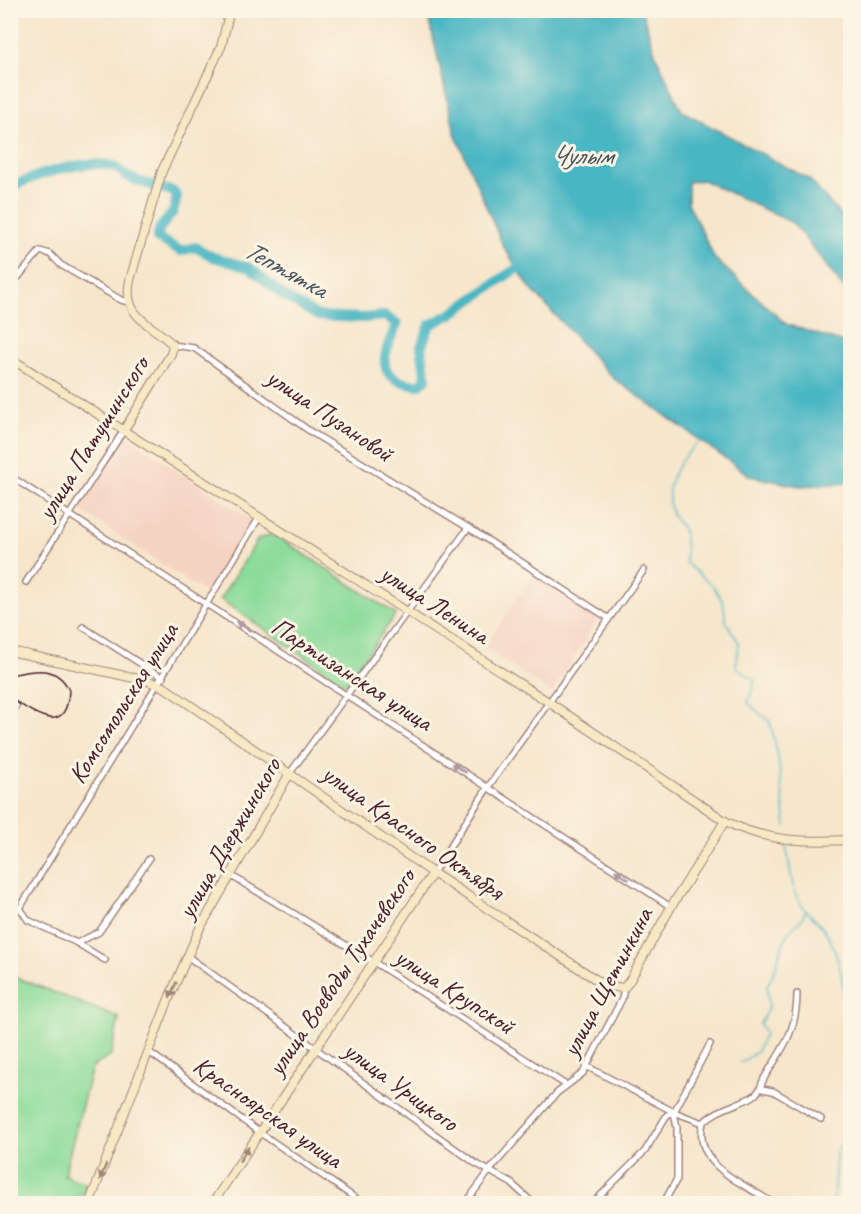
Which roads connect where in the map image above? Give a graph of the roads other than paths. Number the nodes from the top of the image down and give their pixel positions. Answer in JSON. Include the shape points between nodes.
{"nodes":[{"id":1,"x":230,"y":10,"type":"edge"},
{"id":2,"x":10,"y":287,"type":"edge"},
{"id":3,"x":129,"y":302,"type":"junction"},
{"id":4,"x":173,"y":345,"type":"junction"},
{"id":5,"x":10,"y":358,"type":"edge"},
{"id":6,"x":124,"y":430,"type":"junction"},
{"id":7,"x":10,"y":476,"type":"edge"},
{"id":8,"x":70,"y":512,"type":"junction"},
{"id":9,"x":259,"y":518,"type":"junction"},
{"id":10,"x":468,"y":528,"type":"junction"},
{"id":11,"x":644,"y":570,"type":"dead end"},
{"id":12,"x":26,"y":582,"type":"dead end"},
{"id":13,"x":209,"y":604,"type":"junction"},
{"id":14,"x":408,"y":612,"type":"junction"},
{"id":15,"x":608,"y":618,"type":"junction"},
{"id":16,"x":83,"y":627,"type":"dead end"},
{"id":17,"x":10,"y":651,"type":"edge"},
{"id":18,"x":163,"y":678,"type":"junction"},
{"id":19,"x":156,"y":683,"type":"junction"},
{"id":20,"x":347,"y":694,"type":"junction"},
{"id":21,"x":550,"y":703,"type":"junction"},
{"id":22,"x":15,"y":706,"type":"dead end"},
{"id":23,"x":10,"y":715,"type":"edge"},
{"id":24,"x":290,"y":772,"type":"junction"},
{"id":25,"x":488,"y":787,"type":"junction"},
{"id":26,"x":725,"y":821,"type":"junction"},
{"id":27,"x":850,"y":840,"type":"edge"},
{"id":28,"x":149,"y":860,"type":"dead end"},
{"id":29,"x":433,"y":873,"type":"junction"},
{"id":30,"x":230,"y":875,"type":"junction"},
{"id":31,"x":10,"y":906,"type":"edge"},
{"id":32,"x":670,"y":907,"type":"junction"},
{"id":33,"x":20,"y":908,"type":"junction"},
{"id":34,"x":77,"y":943,"type":"junction"},
{"id":35,"x":188,"y":956,"type":"junction"},
{"id":36,"x":105,"y":960,"type":"dead end"},
{"id":37,"x":372,"y":961,"type":"junction"},
{"id":38,"x":624,"y":988,"type":"junction"},
{"id":39,"x":797,"y":994,"type":"dead end"},
{"id":40,"x":710,"y":1044,"type":"dead end"},
{"id":41,"x":315,"y":1048,"type":"junction"},
{"id":42,"x":149,"y":1052,"type":"junction"},
{"id":43,"x":588,"y":1067,"type":"junction"},
{"id":44,"x":566,"y":1085,"type":"junction"},
{"id":45,"x":762,"y":1089,"type":"junction"},
{"id":46,"x":674,"y":1112,"type":"junction"},
{"id":47,"x":821,"y":1119,"type":"dead end"},
{"id":48,"x":703,"y":1124,"type":"junction"},
{"id":49,"x":259,"y":1132,"type":"junction"},
{"id":50,"x":490,"y":1170,"type":"junction"},
{"id":51,"x":89,"y":1203,"type":"edge"},
{"id":52,"x":212,"y":1203,"type":"edge"},
{"id":53,"x":364,"y":1203,"type":"edge"},
{"id":54,"x":465,"y":1203,"type":"edge"},
{"id":55,"x":534,"y":1203,"type":"edge"},
{"id":56,"x":592,"y":1203,"type":"edge"},
{"id":57,"x":663,"y":1203,"type":"edge"},
{"id":58,"x":774,"y":1203,"type":"edge"}],
"edges":[{"from":1,"to":3,"type":"main road","via":[[220,47],[153,196],[130,280]]},
{"from":2,"to":3,"type":"street","via":[[40,251]]},
{"from":3,"to":4,"type":"main road","name":"улица Пузановой","via":[[141,320]]},
{"from":4,"to":6,"type":"main road","name":"улица Патушинского"},
{"from":4,"to":10,"type":"street","name":"улица Пузановой","via":[[194,348],[311,432]]},
{"from":5,"to":6,"type":"main road","name":"улица Ленина"},
{"from":6,"to":8,"type":"street","name":"улица Патушинского"},
{"from":6,"to":9,"type":"main road","name":"улица Ленина"},
{"from":7,"to":8,"type":"street","name":"Партизанская улица"},
{"from":8,"to":12,"type":"street","name":"улица Патушинского"},
{"from":8,"to":13,"type":"street","name":"Партизанская улица"},
{"from":9,"to":13,"type":"street","name":"Комсомольская улица"},
{"from":9,"to":14,"type":"main road","name":"улица Ленина"},
{"from":10,"to":14,"type":"street","name":"улица Дзержинского"},
{"from":10,"to":15,"type":"street","name":"улица Пузановой"},
{"from":11,"to":15,"type":"street","name":"улица Воеводы Тухачевского"},
{"from":13,"to":18,"type":"street","name":"Комсомольская улица"},
{"from":20,"to":13,"type":"street","name":"Партизанская улица","one_way":true},
{"from":14,"to":20,"type":"street","name":"улица Дзержинского"},
{"from":14,"to":21,"type":"main road","name":"улица Ленина"},
{"from":15,"to":21,"type":"street","name":"улица Воеводы Тухачевского"},
{"from":16,"to":18,"type":"street"},
{"from":17,"to":19,"type":"main road","name":"улица Красного Октября"},
{"from":18,"to":19,"type":"street","name":"Комсомольская улица"},
{"from":19,"to":24,"type":"main road","name":"улица Красного Октября"},
{"from":19,"to":33,"type":"street","name":"Комсомольская улица"},
{"from":20,"to":24,"type":"street","name":"улица Дзержинского"},
{"from":25,"to":20,"type":"street","name":"Партизанская улица","one_way":true},
{"from":21,"to":25,"type":"street","name":"улица Воеводы Тухачевского"},
{"from":21,"to":26,"type":"main road","name":"улица Ленина"},
{"from":22,"to":23,"type":"street"},
{"from":24,"to":29,"type":"main road","name":"улица Красного Октября"},
{"from":24,"to":30,"type":"main road","name":"улица Дзержинского"},
{"from":25,"to":29,"type":"street","name":"улица Воеводы Тухачевского"},
{"from":32,"to":25,"type":"street","name":"Партизанская улица","one_way":true},
{"from":26,"to":27,"type":"main road","name":"улица Ленина","via":[[768,838]]},
{"from":26,"to":32,"type":"main road","name":"улица Щетинкина"},
{"from":28,"to":34,"type":"street","via":[[99,932]]},
{"from":29,"to":37,"type":"main road","name":"улица Воеводы Тухачевского"},
{"from":29,"to":38,"type":"main road","name":"улица Красного Октября","via":[[606,986]]},
{"from":30,"to":35,"type":"main road","name":"улица Дзержинского"},
{"from":30,"to":37,"type":"street","name":"улица Крупской"},
{"from":31,"to":33,"type":"street"},
{"from":32,"to":38,"type":"main road","name":"улица Щетинкина"},
{"from":33,"to":34,"type":"street","via":[[28,920]]},
{"from":34,"to":36,"type":"street"},
{"from":35,"to":41,"type":"street","name":"улица Урицкого"},
{"from":35,"to":42,"type":"main road","name":"улица Дзержинского","one_way":true},
{"from":37,"to":41,"type":"main road","name":"улица Воеводы Тухачевского"},
{"from":37,"to":44,"type":"street","name":"улица Крупской"},
{"from":38,"to":43,"type":"street","name":"улица Щетинкина"},
{"from":39,"to":45,"type":"street","via":[[790,1032]]},
{"from":40,"to":46,"type":"street"},
{"from":41,"to":49,"type":"main road","name":"улица Воеводы Тухачевского"},
{"from":41,"to":50,"type":"street","name":"улица Урицкого"},
{"from":42,"to":49,"type":"street","name":"Красноярская улица"},
{"from":42,"to":51,"type":"main road","name":"улица Дзержинского","one_way":true},
{"from":43,"to":44,"type":"street","name":"улица Щетинкина"},
{"from":43,"to":46,"type":"street"},
{"from":44,"to":50,"type":"street","name":"улица Щетинкина"},
{"from":45,"to":47,"type":"street","via":[[773,1091]]},
{"from":45,"to":48,"type":"street","via":[[720,1110]]},
{"from":46,"to":48,"type":"street"},
{"from":46,"to":56,"type":"street","via":[[668,1115],[645,1151]]},
{"from":46,"to":57,"type":"street","via":[[678,1175]]},
{"from":48,"to":58,"type":"street","via":[[704,1146],[712,1163]]},
{"from":52,"to":49,"type":"main road","name":"улица Воеводы Тухачевского","one_way":true},
{"from":49,"to":53,"type":"street","name":"Красноярская улица"},
{"from":50,"to":54,"type":"street","name":"улица Щетинкина"},
{"from":50,"to":55,"type":"street","name":"улица Урицкого"}]}
